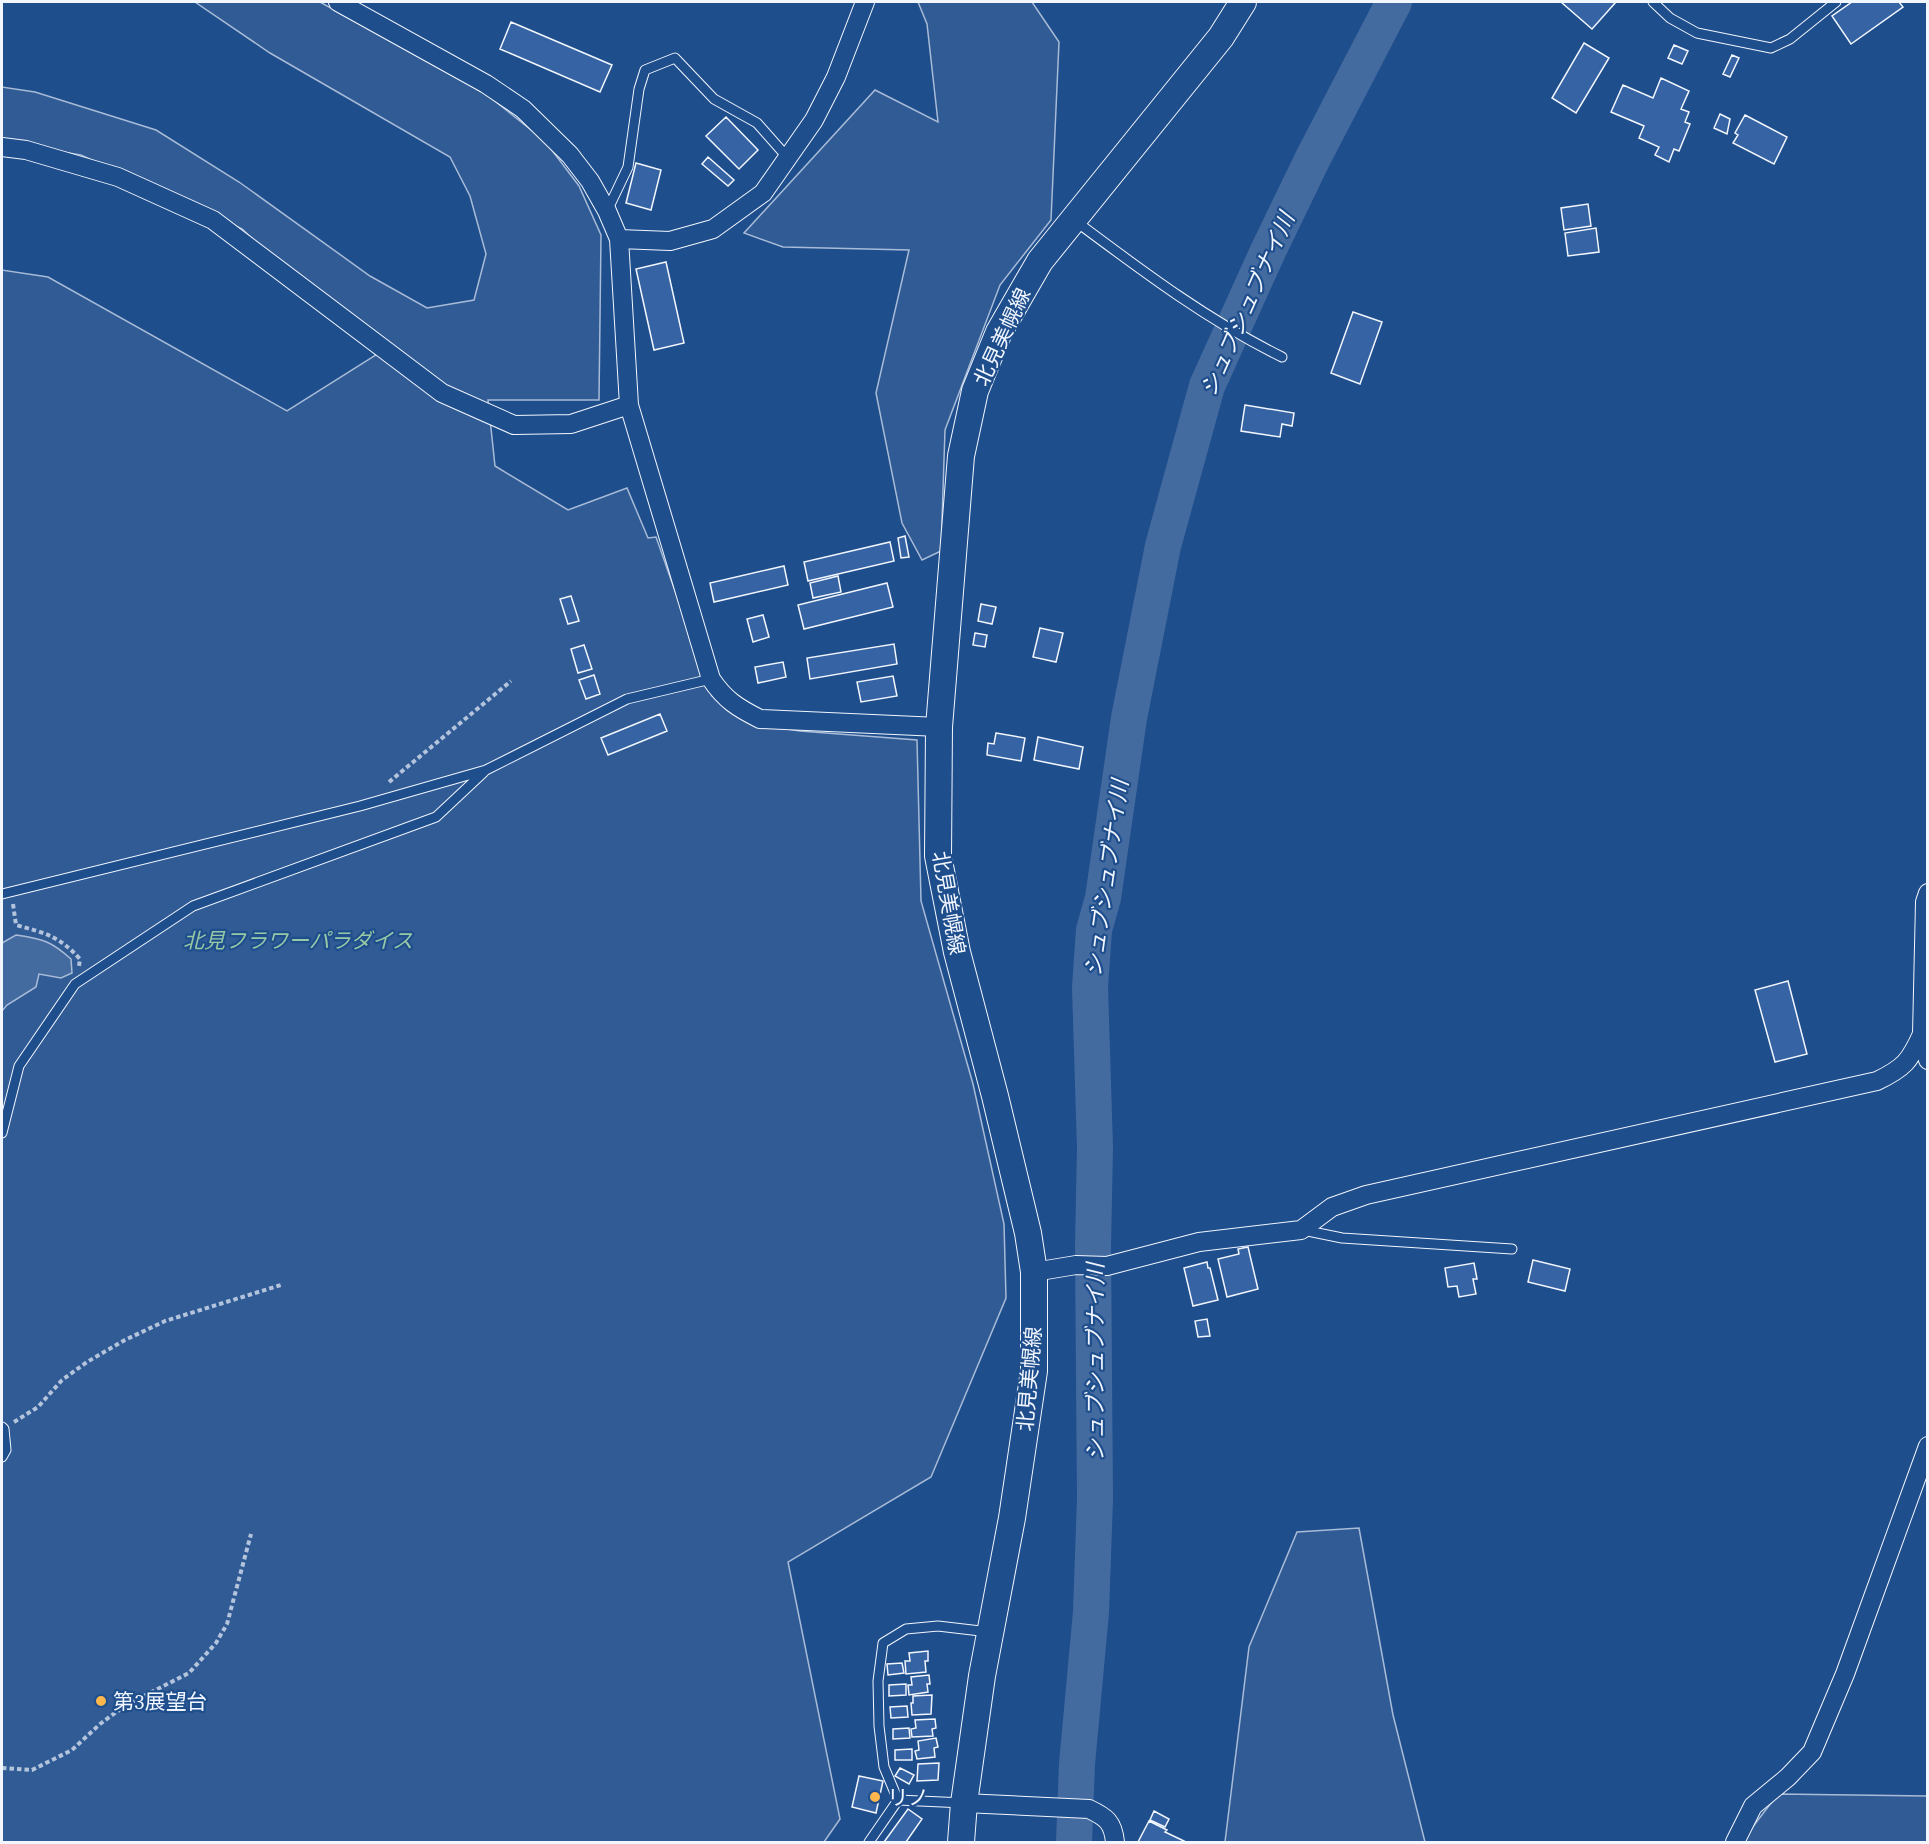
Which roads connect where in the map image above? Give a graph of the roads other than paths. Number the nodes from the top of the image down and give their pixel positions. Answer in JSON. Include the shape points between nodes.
{"nodes":[{"id":1,"x":338,"y":2,"type":"edge"},
{"id":2,"x":865,"y":2,"type":"edge"},
{"id":3,"x":1243,"y":2,"type":"edge"},
{"id":4,"x":1653,"y":2,"type":"edge"},
{"id":5,"x":1836,"y":2,"type":"edge"},
{"id":6,"x":2,"y":147,"type":"edge"},
{"id":7,"x":788,"y":158,"type":"junction"},
{"id":8,"x":607,"y":211,"type":"junction"},
{"id":9,"x":1074,"y":219,"type":"junction"},
{"id":10,"x":619,"y":239,"type":"junction"},
{"id":11,"x":1282,"y":357,"type":"dead end"},
{"id":12,"x":629,"y":405,"type":"junction"},
{"id":13,"x":711,"y":679,"type":"junction"},
{"id":14,"x":939,"y":727,"type":"junction"},
{"id":15,"x":486,"y":770,"type":"junction"},
{"id":16,"x":1928,"y":893,"type":"edge"},
{"id":17,"x":2,"y":894,"type":"edge"},
{"id":18,"x":1922,"y":1034,"type":"junction"},
{"id":19,"x":1928,"y":1060,"type":"edge"},
{"id":20,"x":2,"y":1132,"type":"edge"},
{"id":21,"x":1301,"y":1230,"type":"junction"},
{"id":22,"x":1512,"y":1250,"type":"dead end"},
{"id":23,"x":1034,"y":1272,"type":"junction"},
{"id":24,"x":3,"y":1428,"type":"edge"},
{"id":25,"x":1928,"y":1446,"type":"edge"},
{"id":26,"x":2,"y":1457,"type":"edge"},
{"id":27,"x":991,"y":1632,"type":"junction"},
{"id":28,"x":898,"y":1800,"type":"junction"},
{"id":29,"x":964,"y":1803,"type":"junction"},
{"id":30,"x":869,"y":1842,"type":"edge"},
{"id":31,"x":962,"y":1842,"type":"edge"},
{"id":32,"x":1115,"y":1842,"type":"edge"},
{"id":33,"x":1735,"y":1842,"type":"edge"}],
"edges":[{"from":1,"to":8,"type":"street","via":[[486,84],[523,109],[570,155]]},
{"from":2,"to":7,"type":"street","via":[[836,77]]},
{"from":3,"to":9,"type":"main road","name":"北見美幌線","via":[[1221,37]]},
{"from":4,"to":5,"type":"lane","via":[[1670,18],[1697,33],[1771,48],[1790,39]]},
{"from":6,"to":12,"type":"street","via":[[27,150],[118,177],[213,220],[442,393],[514,425],[571,424]]},
{"from":7,"to":8,"type":"lane","via":[[757,123],[714,99],[675,58],[645,70],[628,167]]},
{"from":7,"to":10,"type":"street","via":[[763,193],[712,229],[670,242]]},
{"from":8,"to":10,"type":"street"},
{"from":9,"to":11,"type":"lane","via":[[1218,323]]},
{"from":9,"to":14,"type":"main road","name":"北見美幌線","via":[[1040,261],[999,332],[975,391],[961,456]]},
{"from":10,"to":12,"type":"street"},
{"from":12,"to":13,"type":"street"},
{"from":13,"to":14,"type":"street","via":[[721,694],[760,719]]},
{"from":13,"to":15,"type":"lane","via":[[627,699]]},
{"from":14,"to":23,"type":"main road","name":"北見美幌線","via":[[938,856],[957,952],[1028,1233]]},
{"from":15,"to":17,"type":"lane","via":[[360,806]]},
{"from":15,"to":20,"type":"lane","via":[[436,817],[193,906],[75,984],[19,1066]]},
{"from":16,"to":18,"type":"street"},
{"from":18,"to":19,"type":"street"},
{"from":18,"to":21,"type":"street","via":[[1912,1056],[1897,1071],[1877,1081],[1366,1195],[1332,1207]]},
{"from":21,"to":22,"type":"lane","via":[[1342,1238]]},
{"from":21,"to":23,"type":"street","via":[[1199,1242],[1107,1266],[1076,1265]]},
{"from":23,"to":27,"type":"main road","name":"北見美幌線","via":[[1034,1371]]},
{"from":24,"to":26,"type":"lane","via":[[6,1450]]},
{"from":25,"to":33,"type":"street","via":[[1845,1674],[1812,1752],[1753,1806]]},
{"from":27,"to":28,"type":"lane","via":[[938,1626],[906,1629],[883,1643],[878,1681],[879,1726],[884,1767]]},
{"from":27,"to":29,"type":"main road","name":"北見美幌線"},
{"from":28,"to":29,"type":"lane"},
{"from":28,"to":30,"type":"lane"},
{"from":29,"to":31,"type":"main road","name":"北見美幌線"},
{"from":29,"to":32,"type":"street","via":[[1089,1809],[1104,1816],[1113,1829]]}]}
